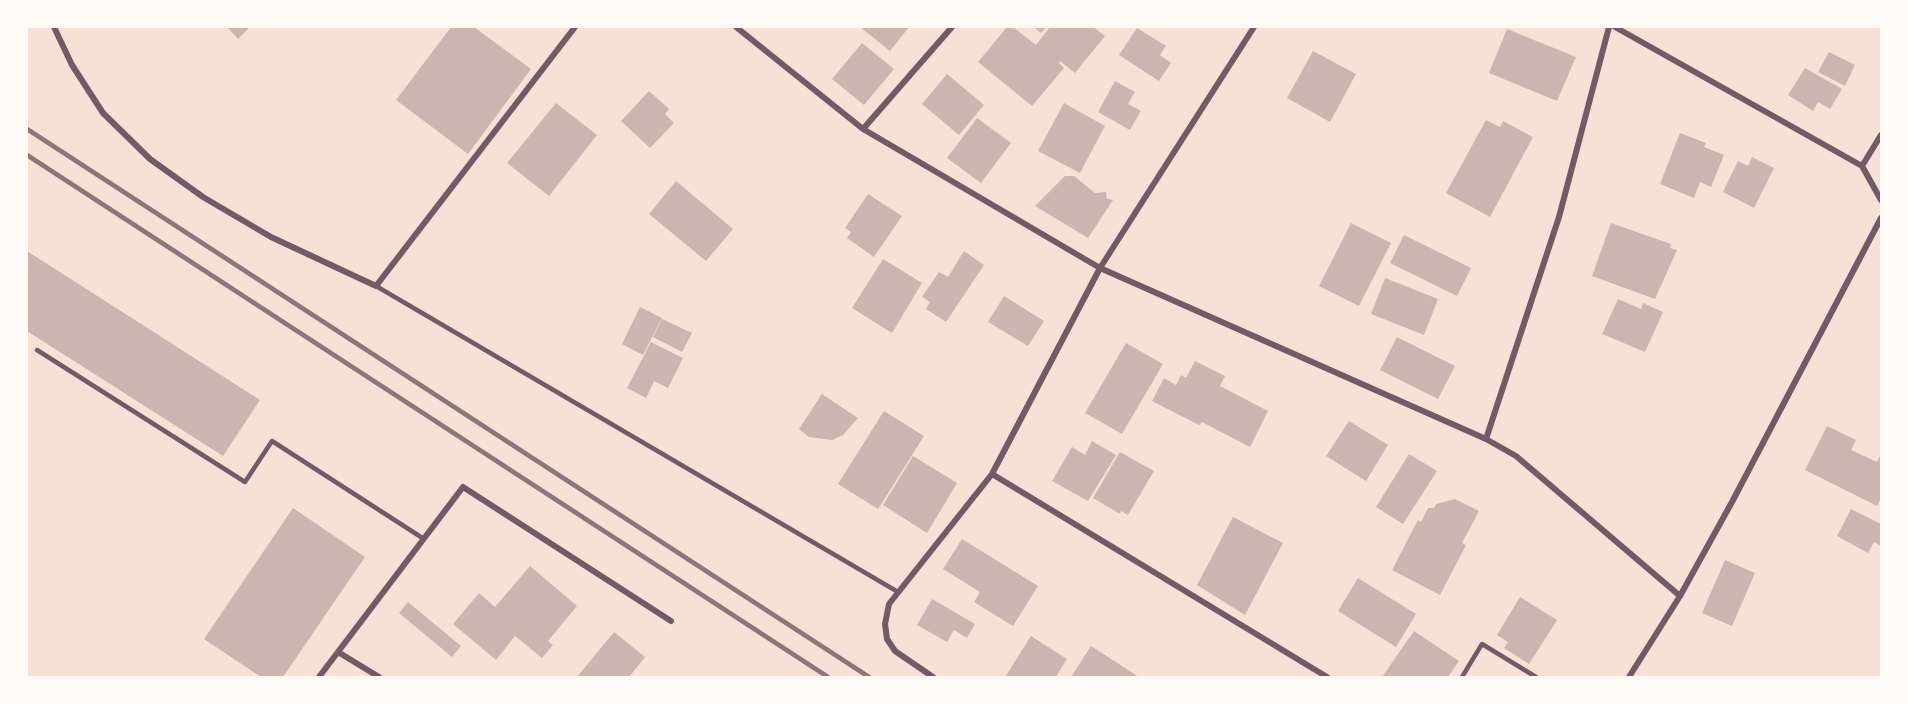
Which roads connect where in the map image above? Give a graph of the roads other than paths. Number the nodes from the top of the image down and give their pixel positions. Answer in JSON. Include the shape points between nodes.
{"nodes":[{"id":1,"x":54,"y":27,"type":"edge"},
{"id":2,"x":575,"y":27,"type":"edge"},
{"id":3,"x":736,"y":27,"type":"edge"},
{"id":4,"x":952,"y":27,"type":"edge"},
{"id":5,"x":1254,"y":27,"type":"edge"},
{"id":6,"x":1609,"y":27,"type":"edge"},
{"id":7,"x":1615,"y":27,"type":"edge"},
{"id":8,"x":863,"y":129,"type":"junction"},
{"id":9,"x":1881,"y":135,"type":"edge"},
{"id":10,"x":1862,"y":166,"type":"junction"},
{"id":11,"x":1881,"y":200,"type":"edge"},
{"id":12,"x":1881,"y":218,"type":"edge"},
{"id":13,"x":1100,"y":268,"type":"junction"},
{"id":14,"x":376,"y":286,"type":"junction"},
{"id":15,"x":38,"y":350,"type":"dead end"},
{"id":16,"x":1486,"y":439,"type":"junction"},
{"id":17,"x":992,"y":474,"type":"junction"},
{"id":18,"x":424,"y":539,"type":"junction"},
{"id":19,"x":898,"y":592,"type":"junction"},
{"id":20,"x":1680,"y":596,"type":"junction"},
{"id":21,"x":671,"y":621,"type":"dead end"},
{"id":22,"x":338,"y":652,"type":"junction"},
{"id":23,"x":319,"y":677,"type":"edge"},
{"id":24,"x":379,"y":677,"type":"edge"},
{"id":25,"x":933,"y":677,"type":"edge"},
{"id":26,"x":1327,"y":677,"type":"edge"},
{"id":27,"x":1462,"y":677,"type":"edge"},
{"id":28,"x":1536,"y":677,"type":"edge"},
{"id":29,"x":1629,"y":677,"type":"edge"}],
"edges":[{"from":1,"to":14,"type":"street","via":[[72,65],[103,113],[150,159],[203,197],[271,237]]},
{"from":2,"to":14,"type":"street"},
{"from":3,"to":8,"type":"street"},
{"from":4,"to":8,"type":"street"},
{"from":5,"to":13,"type":"street"},
{"from":6,"to":16,"type":"street","via":[[1559,217]]},
{"from":7,"to":10,"type":"street"},
{"from":8,"to":13,"type":"street"},
{"from":9,"to":10,"type":"street"},
{"from":10,"to":11,"type":"street"},
{"from":12,"to":20,"type":"street"},
{"from":13,"to":16,"type":"street"},
{"from":13,"to":17,"type":"street"},
{"from":14,"to":19,"type":"lane"},
{"from":15,"to":18,"type":"lane","via":[[245,482],[272,441]]},
{"from":16,"to":20,"type":"street","via":[[1516,456]]},
{"from":17,"to":19,"type":"street"},
{"from":17,"to":26,"type":"street"},
{"from":18,"to":21,"type":"street","via":[[463,487]]},
{"from":18,"to":22,"type":"street"},
{"from":19,"to":25,"type":"street","via":[[889,604],[885,624],[888,639],[895,651]]},
{"from":20,"to":29,"type":"street"},
{"from":22,"to":23,"type":"street"},
{"from":22,"to":24,"type":"street"},
{"from":27,"to":28,"type":"lane","via":[[1482,644]]}]}
